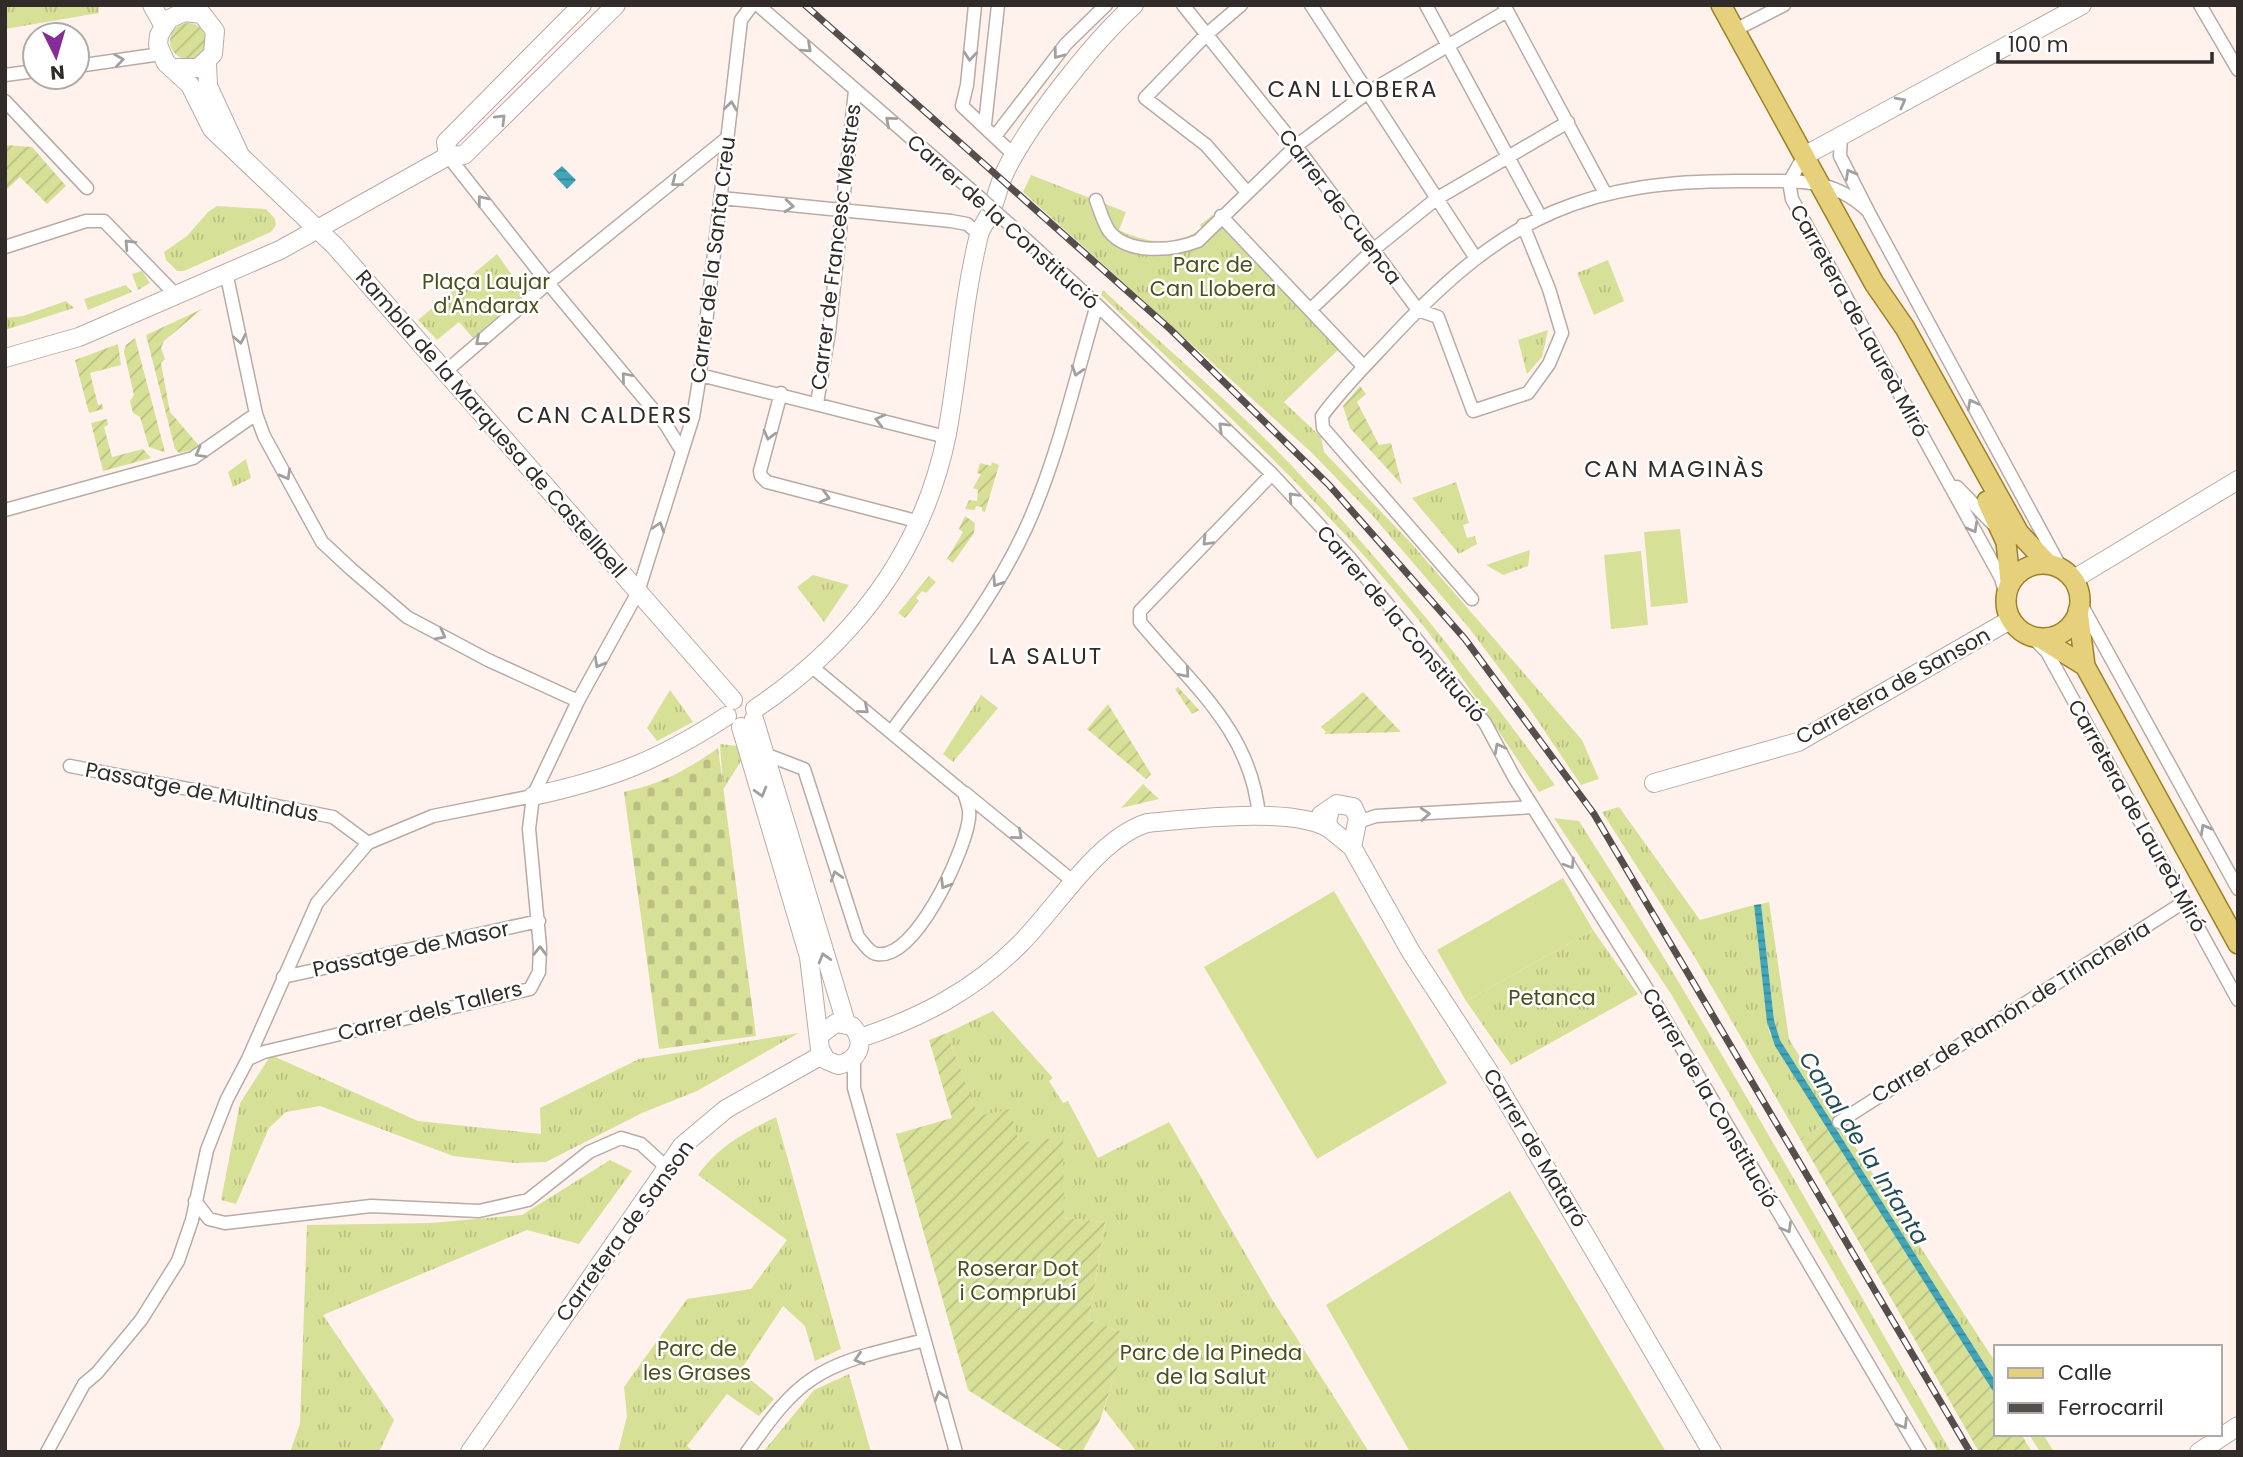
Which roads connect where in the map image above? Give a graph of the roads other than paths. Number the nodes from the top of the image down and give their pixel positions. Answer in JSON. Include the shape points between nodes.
{"nodes":[{"id":1,"x":152,"y":5,"type":"edge"},
{"id":2,"x":582,"y":5,"type":"edge"},
{"id":3,"x":615,"y":5,"type":"edge"},
{"id":4,"x":752,"y":5,"type":"edge"},
{"id":5,"x":758,"y":5,"type":"edge"},
{"id":6,"x":975,"y":5,"type":"edge"},
{"id":7,"x":998,"y":5,"type":"edge"},
{"id":8,"x":1106,"y":5,"type":"edge"},
{"id":9,"x":1134,"y":5,"type":"edge"},
{"id":10,"x":1183,"y":5,"type":"edge"},
{"id":11,"x":1241,"y":5,"type":"edge"},
{"id":12,"x":1311,"y":5,"type":"edge"},
{"id":13,"x":1426,"y":5,"type":"edge"},
{"id":14,"x":1721,"y":5,"type":"edge"},
{"id":15,"x":1784,"y":5,"type":"edge"},
{"id":16,"x":2081,"y":5,"type":"edge"},
{"id":17,"x":2200,"y":5,"type":"edge"},
{"id":18,"x":1505,"y":8,"type":"edge"},
{"id":19,"x":193,"y":9,"type":"edge"},
{"id":20,"x":163,"y":25,"type":"junction"},
{"id":21,"x":1735,"y":30,"type":"junction"},
{"id":22,"x":1206,"y":35,"type":"junction"},
{"id":23,"x":1449,"y":44,"type":"junction"},
{"id":24,"x":161,"y":54,"type":"junction"},
{"id":25,"x":207,"y":63,"type":"junction"},
{"id":26,"x":91,"y":64,"type":"edge"},
{"id":27,"x":174,"y":68,"type":"junction"},
{"id":28,"x":2238,"y":70,"type":"edge"},
{"id":29,"x":855,"y":91,"type":"junction"},
{"id":30,"x":1367,"y":93,"type":"junction"},
{"id":31,"x":5,"y":101,"type":"edge"},
{"id":32,"x":1568,"y":122,"type":"junction"},
{"id":33,"x":985,"y":124,"type":"junction"},
{"id":34,"x":996,"y":135,"type":"junction"},
{"id":35,"x":1841,"y":135,"type":"junction"},
{"id":36,"x":727,"y":138,"type":"junction"},
{"id":37,"x":1296,"y":146,"type":"junction"},
{"id":38,"x":240,"y":155,"type":"junction"},
{"id":39,"x":1014,"y":155,"type":"junction"},
{"id":40,"x":1508,"y":155,"type":"junction"},
{"id":41,"x":448,"y":156,"type":"junction"},
{"id":42,"x":1804,"y":156,"type":"junction"},
{"id":43,"x":1789,"y":182,"type":"junction"},
{"id":44,"x":1820,"y":184,"type":"junction"},
{"id":45,"x":87,"y":188,"type":"dead end"},
{"id":46,"x":1246,"y":191,"type":"junction"},
{"id":47,"x":1605,"y":193,"type":"junction"},
{"id":48,"x":721,"y":198,"type":"junction"},
{"id":49,"x":1436,"y":199,"type":"junction"},
{"id":50,"x":1096,"y":200,"type":"dead end"},
{"id":51,"x":841,"y":210,"type":"junction"},
{"id":52,"x":1868,"y":212,"type":"junction"},
{"id":53,"x":1221,"y":216,"type":"junction"},
{"id":54,"x":1540,"y":216,"type":"junction"},
{"id":55,"x":1523,"y":225,"type":"junction"},
{"id":56,"x":316,"y":230,"type":"junction"},
{"id":57,"x":979,"y":234,"type":"junction"},
{"id":58,"x":5,"y":247,"type":"edge"},
{"id":59,"x":1373,"y":250,"type":"junction"},
{"id":60,"x":1475,"y":257,"type":"junction"},
{"id":61,"x":226,"y":272,"type":"junction"},
{"id":62,"x":548,"y":283,"type":"junction"},
{"id":63,"x":1874,"y":283,"type":"junction"},
{"id":64,"x":175,"y":294,"type":"junction"},
{"id":65,"x":1097,"y":305,"type":"junction"},
{"id":66,"x":1310,"y":310,"type":"junction"},
{"id":67,"x":1418,"y":310,"type":"junction"},
{"id":68,"x":5,"y":358,"type":"edge"},
{"id":69,"x":1364,"y":367,"type":"junction"},
{"id":70,"x":445,"y":372,"type":"junction"},
{"id":71,"x":700,"y":375,"type":"junction"},
{"id":72,"x":781,"y":393,"type":"junction"},
{"id":73,"x":817,"y":403,"type":"junction"},
{"id":74,"x":256,"y":414,"type":"junction"},
{"id":75,"x":693,"y":417,"type":"junction"},
{"id":76,"x":668,"y":429,"type":"junction"},
{"id":77,"x":946,"y":437,"type":"junction"},
{"id":78,"x":1928,"y":447,"type":"junction"},
{"id":79,"x":682,"y":451,"type":"junction"},
{"id":80,"x":1272,"y":474,"type":"junction"},
{"id":81,"x":2238,"y":480,"type":"edge"},
{"id":82,"x":5,"y":510,"type":"edge"},
{"id":83,"x":920,"y":522,"type":"junction"},
{"id":84,"x":2004,"y":535,"type":"junction"},
{"id":85,"x":2061,"y":570,"type":"junction"},
{"id":86,"x":2008,"y":589,"type":"junction"},
{"id":87,"x":638,"y":592,"type":"junction"},
{"id":88,"x":1472,"y":599,"type":"dead end"},
{"id":89,"x":2079,"y":607,"type":"junction"},
{"id":90,"x":2010,"y":620,"type":"junction"},
{"id":91,"x":2036,"y":637,"type":"junction"},
{"id":92,"x":811,"y":666,"type":"junction"},
{"id":93,"x":2085,"y":666,"type":"junction"},
{"id":94,"x":578,"y":701,"type":"junction"},
{"id":95,"x":742,"y":714,"type":"junction"},
{"id":96,"x":891,"y":732,"type":"junction"},
{"id":97,"x":765,"y":754,"type":"junction"},
{"id":98,"x":69,"y":766,"type":"dead end"},
{"id":99,"x":1654,"y":783,"type":"dead end"},
{"id":100,"x":536,"y":789,"type":"junction"},
{"id":101,"x":964,"y":793,"type":"junction"},
{"id":102,"x":1533,"y":807,"type":"junction"},
{"id":103,"x":1330,"y":809,"type":"junction"},
{"id":104,"x":1259,"y":817,"type":"junction"},
{"id":105,"x":1308,"y":819,"type":"junction"},
{"id":106,"x":1357,"y":825,"type":"junction"},
{"id":107,"x":1332,"y":831,"type":"junction"},
{"id":108,"x":368,"y":843,"type":"junction"},
{"id":109,"x":1352,"y":847,"type":"junction"},
{"id":110,"x":2234,"y":874,"type":"edge"},
{"id":111,"x":1074,"y":883,"type":"junction"},
{"id":112,"x":2238,"y":889,"type":"edge"},
{"id":113,"x":2184,"y":902,"type":"junction"},
{"id":114,"x":539,"y":921,"type":"junction"},
{"id":115,"x":2238,"y":944,"type":"edge"},
{"id":116,"x":283,"y":976,"type":"junction"},
{"id":117,"x":2238,"y":1000,"type":"edge"},
{"id":118,"x":846,"y":1023,"type":"junction"},
{"id":119,"x":821,"y":1034,"type":"junction"},
{"id":120,"x":860,"y":1038,"type":"junction"},
{"id":121,"x":248,"y":1059,"type":"junction"},
{"id":122,"x":838,"y":1060,"type":"junction"},
{"id":123,"x":1839,"y":1122,"type":"dead end"},
{"id":124,"x":666,"y":1167,"type":"junction"},
{"id":125,"x":195,"y":1202,"type":"junction"},
{"id":126,"x":924,"y":1340,"type":"junction"},
{"id":127,"x":2238,"y":1426,"type":"edge"},
{"id":128,"x":47,"y":1452,"type":"edge"},
{"id":129,"x":470,"y":1452,"type":"edge"},
{"id":130,"x":747,"y":1452,"type":"edge"},
{"id":131,"x":956,"y":1452,"type":"edge"},
{"id":132,"x":1712,"y":1452,"type":"edge"},
{"id":133,"x":1920,"y":1452,"type":"edge"},
{"id":134,"x":2199,"y":1452,"type":"edge"}],
"edges":[{"from":1,"to":20,"type":"street"},
{"from":2,"to":41,"type":"street","via":[[446,142]]},
{"from":41,"to":3,"type":"street","one_way":true,"via":[[464,155]]},
{"from":36,"to":4,"type":"street","name":"Carrer de la Santa Creu","one_way":true,"via":[[741,20]]},
{"from":5,"to":29,"type":"street","name":"Carrer de la Constitució","one_way":true},
{"from":6,"to":33,"type":"street","one_way":true,"via":[[962,106]]},
{"from":7,"to":33,"type":"street"},
{"from":8,"to":34,"type":"street","one_way":true,"via":[[1066,44]]},
{"from":9,"to":39,"type":"street","via":[[1110,27]]},
{"from":10,"to":22,"type":"street","name":"Carrer de Cuenca"},
{"from":11,"to":22,"type":"street"},
{"from":12,"to":30,"type":"street"},
{"from":13,"to":23,"type":"street"},
{"from":14,"to":21,"type":"main road","name":"Carretera de Laureà Miró"},
{"from":15,"to":21,"type":"street"},
{"from":35,"to":16,"type":"street","one_way":true},
{"from":17,"to":28,"type":"street"},
{"from":18,"to":23,"type":"street"},
{"from":18,"to":32,"type":"street"},
{"from":19,"to":20,"type":"street"},
{"from":19,"to":25,"type":"street","via":[[215,31],[217,41]]},
{"from":20,"to":24,"type":"street"},
{"from":21,"to":42,"type":"main road","name":"Carretera de Laureà Miró"},
{"from":22,"to":37,"type":"street","name":"Carrer de Cuenca"},
{"from":22,"to":46,"type":"street","via":[[1145,98],[1206,145]]},
{"from":23,"to":30,"type":"street"},
{"from":23,"to":40,"type":"street"},
{"from":26,"to":24,"type":"street","one_way":true},
{"from":24,"to":27,"type":"street"},
{"from":25,"to":27,"type":"street","via":[[185,70]]},
{"from":25,"to":38,"type":"street","name":"Rambla de la Marquesa de Castellbell","via":[[208,86]]},
{"from":27,"to":38,"type":"street","name":"Rambla de la Marquesa de Castellbell","via":[[190,85],[212,129]]},
{"from":29,"to":51,"type":"street","name":"Carrer de Francesc Mestres"},
{"from":65,"to":29,"type":"street","name":"Carrer de la Constitució","one_way":true,"bridge":true},
{"from":30,"to":37,"type":"street"},
{"from":30,"to":49,"type":"street"},
{"from":31,"to":45,"type":"street"},
{"from":32,"to":40,"type":"street"},
{"from":32,"to":47,"type":"street"},
{"from":33,"to":34,"type":"street"},
{"from":34,"to":39,"type":"street"},
{"from":35,"to":42,"type":"street"},
{"from":52,"to":35,"type":"street","name":"Carretera de Laureà Miró","one_way":true,"via":[[1840,156]]},
{"from":36,"to":48,"type":"street","name":"Carrer de la Santa Creu"},
{"from":36,"to":62,"type":"street","one_way":true},
{"from":37,"to":46,"type":"street"},
{"from":37,"to":59,"type":"street","name":"Carrer de Cuenca"},
{"from":38,"to":56,"type":"street","name":"Rambla de la Marquesa de Castellbell"},
{"from":39,"to":57,"type":"street"},
{"from":40,"to":49,"type":"street"},
{"from":40,"to":54,"type":"street"},
{"from":41,"to":56,"type":"street"},
{"from":62,"to":41,"type":"street","one_way":true},
{"from":42,"to":43,"type":"street","name":"Carretera de Laureà Miró"},
{"from":42,"to":44,"type":"main road","name":"Carretera de Laureà Miró"},
{"from":43,"to":44,"type":"street"},
{"from":43,"to":47,"type":"street","via":[[1683,182]]},
{"from":43,"to":78,"type":"street","name":"Carretera de Laureà Miró","via":[[1792,199]]},
{"from":44,"to":52,"type":"street","name":"Carretera de Laureà Miró","via":[[1841,189]]},
{"from":44,"to":63,"type":"main road","name":"Carretera de Laureà Miró"},
{"from":46,"to":53,"type":"street"},
{"from":47,"to":54,"type":"street"},
{"from":48,"to":51,"type":"street","one_way":true},
{"from":48,"to":71,"type":"street","name":"Carrer de la Santa Creu"},
{"from":49,"to":59,"type":"street"},
{"from":49,"to":60,"type":"street"},
{"from":50,"to":53,"type":"street","via":[[1107,228],[1131,246],[1185,246],[1208,232]]},
{"from":51,"to":57,"type":"street","via":[[951,221],[967,224]]},
{"from":51,"to":73,"type":"street","name":"Carrer de Francesc Mestres"},
{"from":85,"to":52,"type":"street","name":"Carretera de Laureà Miró","one_way":true},
{"from":53,"to":66,"type":"street"},
{"from":54,"to":55,"type":"street"},
{"from":55,"to":60,"type":"street"},
{"from":55,"to":67,"type":"street","name":"Carrer de Cuenca","via":[[1562,333],[1549,364],[1528,393],[1473,411],[1438,317]]},
{"from":56,"to":61,"type":"street"},
{"from":56,"to":70,"type":"street","name":"Rambla de la Marquesa de Castellbell"},
{"from":57,"to":77,"type":"street"},
{"from":64,"to":58,"type":"street","one_way":true,"via":[[104,221],[86,221]]},
{"from":59,"to":66,"type":"street"},
{"from":59,"to":67,"type":"street","name":"Carrer de Cuenca"},
{"from":60,"to":67,"type":"street"},
{"from":61,"to":64,"type":"street"},
{"from":61,"to":74,"type":"street","one_way":true},
{"from":62,"to":70,"type":"street","one_way":true},
{"from":76,"to":62,"type":"street","one_way":true},
{"from":63,"to":84,"type":"main road","name":"Carretera de Laureà Miró","via":[[1895,332]]},
{"from":63,"to":85,"type":"main road","name":"Carretera de Laureà Miró","via":[[1905,328],[2019,533]]},
{"from":64,"to":68,"type":"street","via":[[79,337]]},
{"from":80,"to":65,"type":"street","name":"Carrer de la Constitució","one_way":true},
{"from":65,"to":96,"type":"street","one_way":true,"via":[[1047,475],[1026,529],[985,601]]},
{"from":66,"to":69,"type":"street"},
{"from":67,"to":69,"type":"street"},
{"from":69,"to":88,"type":"street","via":[[1322,416],[1323,428]]},
{"from":70,"to":87,"type":"street","name":"Rambla de la Marquesa de Castellbell"},
{"from":71,"to":72,"type":"street"},
{"from":71,"to":75,"type":"street","name":"Carrer de la Santa Creu"},
{"from":72,"to":73,"type":"street"},
{"from":72,"to":83,"type":"street","one_way":true,"via":[[759,478]]},
{"from":77,"to":73,"type":"street","one_way":true},
{"from":74,"to":82,"type":"street","one_way":true,"via":[[193,458]]},
{"from":74,"to":94,"type":"street","one_way":true,"via":[[322,541],[351,569],[407,617]]},
{"from":75,"to":76,"type":"street"},
{"from":75,"to":79,"type":"street","name":"Carrer de la Santa Creu"},
{"from":76,"to":79,"type":"street"},
{"from":77,"to":83,"type":"street"},
{"from":78,"to":84,"type":"street","name":"Carretera de Laureà Miró","via":[[1964,497]]},
{"from":78,"to":86,"type":"street","name":"Carretera de Laureà Miró","one_way":true},
{"from":87,"to":79,"type":"street","name":"Carrer de la Santa Creu","one_way":true},
{"from":102,"to":80,"type":"street","name":"Carrer de la Constitució","one_way":true,"via":[[1485,723],[1349,557]]},
{"from":80,"to":104,"type":"street","one_way":true,"via":[[1140,611],[1140,622],[1191,679],[1241,746],[1250,765]]},
{"from":81,"to":85,"type":"street"},
{"from":83,"to":92,"type":"street","via":[[878,596]]},
{"from":84,"to":86,"type":"main road","name":"Carretera de Laureà Miró"},
{"from":85,"to":86,"type":"main road","via":[[2030,566]]},
{"from":85,"to":89,"type":"main road"},
{"from":86,"to":90,"type":"main road"},
{"from":87,"to":94,"type":"street","name":"Carrer de la Santa Creu","one_way":true},
{"from":87,"to":95,"type":"street","name":"Rambla de la Marquesa de Castellbell"},
{"from":89,"to":91,"type":"main road","via":[[2067,629],[2056,636]]},
{"from":89,"to":93,"type":"main road","name":"Carretera de Laureà Miró"},
{"from":110,"to":89,"type":"street","one_way":true},
{"from":90,"to":91,"type":"main road"},
{"from":90,"to":99,"type":"street","name":"Carretera de Sanson","via":[[1798,742]]},
{"from":91,"to":93,"type":"main road","name":"Carretera de Laureà Miró"},
{"from":91,"to":113,"type":"street","name":"Carretera de Laureà Miró"},
{"from":92,"to":95,"type":"street"},
{"from":92,"to":96,"type":"street","one_way":true},
{"from":93,"to":115,"type":"main road","name":"Carretera de Laureà Miró"},
{"from":94,"to":100,"type":"street","name":"Carrer de la Santa Creu"},
{"from":95,"to":97,"type":"street","name":"Rambla de la Marquesa de Castellbell"},
{"from":95,"to":100,"type":"street","via":[[666,754],[581,786]]},
{"from":95,"to":119,"type":"street","name":"Rambla de la Marquesa de Castellbell","one_way":true,"via":[[809,957]]},
{"from":96,"to":101,"type":"street"},
{"from":101,"to":97,"type":"street","one_way":true,"via":[[969,822],[957,864],[900,948],[878,955],[858,937],[847,911],[804,769]]},
{"from":118,"to":97,"type":"street","name":"Rambla de la Marquesa de Castellbell","one_way":true},
{"from":98,"to":108,"type":"street","name":"Passatge de Multindus","via":[[332,817]]},
{"from":100,"to":108,"type":"street","via":[[433,816]]},
{"from":100,"to":114,"type":"street","name":"Carrer dels Tallers","via":[[529,829]]},
{"from":101,"to":111,"type":"street","one_way":true},
{"from":106,"to":102,"type":"street","one_way":true,"via":[[1376,816]]},
{"from":102,"to":133,"type":"street","name":"Carrer de la Constitució","one_way":true,"via":[[1654,1001]]},
{"from":103,"to":105,"type":"street"},
{"from":103,"to":106,"type":"street","via":[[1349,805],[1355,810]]},
{"from":103,"to":107,"type":"street","via":[[1327,817]]},
{"from":104,"to":105,"type":"street"},
{"from":104,"to":111,"type":"street","via":[[1147,823],[1130,828]]},
{"from":105,"to":107,"type":"street","name":"Carrer de Mataró"},
{"from":106,"to":107,"type":"street","via":[[1346,835]]},
{"from":106,"to":109,"type":"street"},
{"from":107,"to":109,"type":"street","name":"Carrer de Mataró"},
{"from":108,"to":116,"type":"street","via":[[317,903]]},
{"from":109,"to":132,"type":"street","name":"Carrer de Mataró","via":[[1411,952],[1516,1115]]},
{"from":110,"to":112,"type":"street"},
{"from":111,"to":120,"type":"street","via":[[1020,944],[979,981],[939,1007]]},
{"from":113,"to":117,"type":"street","name":"Carretera de Laureà Miró"},
{"from":113,"to":123,"type":"street","name":"Carrer de Ramón de Trincheria"},
{"from":114,"to":116,"type":"street","name":"Passatge de Masor"},
{"from":121,"to":114,"type":"street","name":"Carrer dels Tallers","one_way":true,"via":[[530,989],[539,972]]},
{"from":116,"to":121,"type":"street"},
{"from":118,"to":119,"type":"street","via":[[831,1024]]},
{"from":118,"to":120,"type":"street"},
{"from":119,"to":122,"type":"street"},
{"from":120,"to":122,"type":"street","via":[[858,1052]]},
{"from":121,"to":125,"type":"street","via":[[207,1150]]},
{"from":122,"to":124,"type":"street","name":"Carretera de Sanson","via":[[726,1109]]},
{"from":122,"to":126,"type":"street","via":[[854,1088]]},
{"from":124,"to":125,"type":"street","via":[[641,1144],[621,1139],[589,1152],[528,1200],[480,1210],[371,1206],[225,1223],[209,1219]]},
{"from":124,"to":129,"type":"street","name":"Carretera de Sanson"},
{"from":125,"to":128,"type":"street","via":[[178,1261],[141,1320],[84,1384]]},
{"from":126,"to":130,"type":"street","one_way":true,"via":[[812,1378]]},
{"from":131,"to":126,"type":"street","one_way":true},
{"from":127,"to":134,"type":"street"}]}
